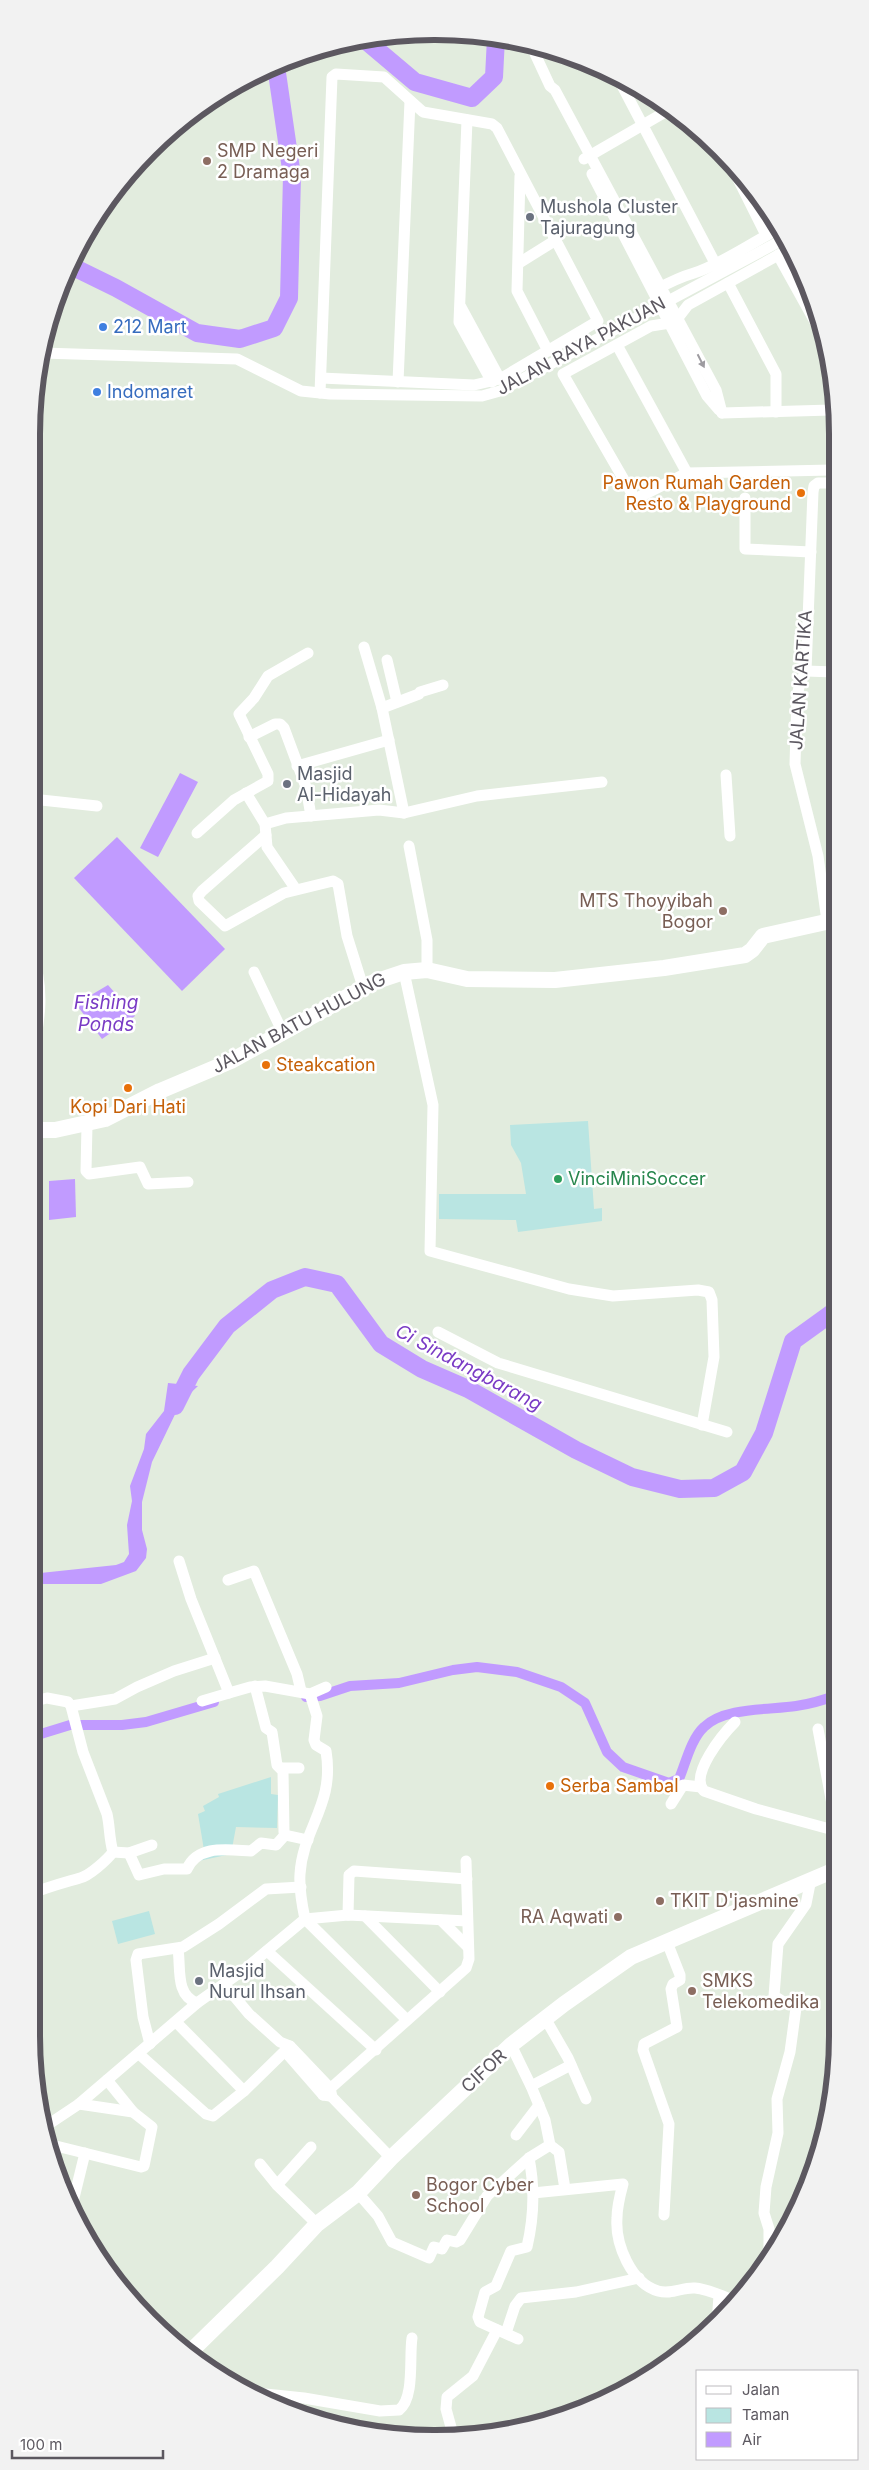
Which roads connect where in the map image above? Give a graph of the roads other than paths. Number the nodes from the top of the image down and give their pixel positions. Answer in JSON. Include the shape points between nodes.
{"nodes":[{"id":1,"x":534,"y":52,"type":"edge"},
{"id":2,"x":624,"y":89,"type":"edge"},
{"id":3,"x":410,"y":102,"type":"junction"},
{"id":4,"x":663,"y":113,"type":"edge"},
{"id":5,"x":467,"y":120,"type":"junction"},
{"id":6,"x":643,"y":125,"type":"junction"},
{"id":7,"x":587,"y":157,"type":"junction"},
{"id":8,"x":520,"y":173,"type":"junction"},
{"id":9,"x":741,"y":187,"type":"edge"},
{"id":10,"x":773,"y":232,"type":"edge"},
{"id":11,"x":766,"y":235,"type":"junction"},
{"id":12,"x":556,"y":240,"type":"junction"},
{"id":13,"x":779,"y":242,"type":"edge"},
{"id":14,"x":784,"y":252,"type":"edge"},
{"id":15,"x":778,"y":255,"type":"junction"},
{"id":16,"x":519,"y":262,"type":"junction"},
{"id":17,"x":715,"y":263,"type":"junction"},
{"id":18,"x":728,"y":283,"type":"junction"},
{"id":19,"x":657,"y":288,"type":"junction"},
{"id":20,"x":665,"y":303,"type":"junction"},
{"id":21,"x":809,"y":310,"type":"edge"},
{"id":22,"x":674,"y":320,"type":"junction"},
{"id":23,"x":617,"y":345,"type":"junction"},
{"id":24,"x":548,"y":351,"type":"junction"},
{"id":25,"x":49,"y":353,"type":"edge"},
{"id":26,"x":321,"y":378,"type":"junction"},
{"id":27,"x":496,"y":380,"type":"junction"},
{"id":28,"x":398,"y":382,"type":"junction"},
{"id":29,"x":320,"y":394,"type":"junction"},
{"id":30,"x":828,"y":408,"type":"edge"},
{"id":31,"x":776,"y":412,"type":"junction"},
{"id":32,"x":829,"y":470,"type":"edge"},
{"id":33,"x":687,"y":473,"type":"junction"},
{"id":34,"x":829,"y":482,"type":"edge"},
{"id":35,"x":745,"y":498,"type":"dead end"},
{"id":36,"x":810,"y":552,"type":"junction"},
{"id":37,"x":364,"y":646,"type":"dead end"},
{"id":38,"x":308,"y":653,"type":"dead end"},
{"id":39,"x":388,"y":660,"type":"dead end"},
{"id":40,"x":806,"y":671,"type":"junction"},
{"id":41,"x":829,"y":672,"type":"edge"},
{"id":42,"x":443,"y":685,"type":"dead end"},
{"id":43,"x":397,"y":702,"type":"junction"},
{"id":44,"x":382,"y":708,"type":"junction"},
{"id":45,"x":249,"y":737,"type":"junction"},
{"id":46,"x":388,"y":740,"type":"junction"},
{"id":47,"x":297,"y":766,"type":"junction"},
{"id":48,"x":726,"y":775,"type":"dead end"},
{"id":49,"x":602,"y":782,"type":"dead end"},
{"id":50,"x":246,"y":793,"type":"junction"},
{"id":51,"x":40,"y":800,"type":"edge"},
{"id":52,"x":97,"y":806,"type":"dead end"},
{"id":53,"x":404,"y":813,"type":"junction"},
{"id":54,"x":311,"y":816,"type":"junction"},
{"id":55,"x":265,"y":829,"type":"junction"},
{"id":56,"x":197,"y":833,"type":"dead end"},
{"id":57,"x":730,"y":836,"type":"dead end"},
{"id":58,"x":408,"y":846,"type":"dead end"},
{"id":59,"x":295,"y":888,"type":"junction"},
{"id":60,"x":829,"y":911,"type":"edge"},
{"id":61,"x":829,"y":921,"type":"edge"},
{"id":62,"x":427,"y":970,"type":"junction"},
{"id":63,"x":254,"y":972,"type":"dead end"},
{"id":64,"x":404,"y":972,"type":"junction"},
{"id":65,"x":363,"y":988,"type":"junction"},
{"id":66,"x":283,"y":1033,"type":"junction"},
{"id":67,"x":86,"y":1124,"type":"junction"},
{"id":68,"x":40,"y":1130,"type":"edge"},
{"id":69,"x":188,"y":1182,"type":"dead end"},
{"id":70,"x":438,"y":1332,"type":"dead end"},
{"id":71,"x":702,"y":1425,"type":"junction"},
{"id":72,"x":727,"y":1432,"type":"dead end"},
{"id":73,"x":179,"y":1561,"type":"dead end"},
{"id":74,"x":228,"y":1580,"type":"dead end"},
{"id":75,"x":215,"y":1658,"type":"junction"},
{"id":76,"x":326,"y":1687,"type":"dead end"},
{"id":77,"x":256,"y":1689,"type":"junction"},
{"id":78,"x":229,"y":1693,"type":"junction"},
{"id":79,"x":305,"y":1693,"type":"junction"},
{"id":80,"x":40,"y":1700,"type":"edge"},
{"id":81,"x":202,"y":1701,"type":"dead end"},
{"id":82,"x":71,"y":1706,"type":"junction"},
{"id":83,"x":735,"y":1722,"type":"dead end"},
{"id":84,"x":818,"y":1729,"type":"dead end"},
{"id":85,"x":282,"y":1768,"type":"junction"},
{"id":86,"x":299,"y":1768,"type":"dead end"},
{"id":87,"x":701,"y":1787,"type":"junction"},
{"id":88,"x":829,"y":1788,"type":"edge"},
{"id":89,"x":671,"y":1804,"type":"dead end"},
{"id":90,"x":829,"y":1829,"type":"edge"},
{"id":91,"x":285,"y":1835,"type":"junction"},
{"id":92,"x":308,"y":1840,"type":"junction"},
{"id":93,"x":152,"y":1845,"type":"dead end"},
{"id":94,"x":113,"y":1852,"type":"junction"},
{"id":95,"x":129,"y":1853,"type":"junction"},
{"id":96,"x":466,"y":1860,"type":"dead end"},
{"id":97,"x":829,"y":1870,"type":"edge"},
{"id":98,"x":467,"y":1879,"type":"junction"},
{"id":99,"x":811,"y":1879,"type":"junction"},
{"id":100,"x":301,"y":1887,"type":"junction"},
{"id":101,"x":40,"y":1890,"type":"edge"},
{"id":102,"x":348,"y":1915,"type":"junction"},
{"id":103,"x":366,"y":1916,"type":"junction"},
{"id":104,"x":305,"y":1920,"type":"junction"},
{"id":105,"x":441,"y":1920,"type":"junction"},
{"id":106,"x":467,"y":1921,"type":"junction"},
{"id":107,"x":667,"y":1942,"type":"junction"},
{"id":108,"x":468,"y":1947,"type":"junction"},
{"id":109,"x":178,"y":1949,"type":"junction"},
{"id":110,"x":267,"y":1951,"type":"junction"},
{"id":111,"x":224,"y":1984,"type":"junction"},
{"id":112,"x":440,"y":1992,"type":"junction"},
{"id":113,"x":197,"y":2003,"type":"junction"},
{"id":114,"x":546,"y":2018,"type":"junction"},
{"id":115,"x":406,"y":2020,"type":"junction"},
{"id":116,"x":176,"y":2022,"type":"junction"},
{"id":117,"x":150,"y":2044,"type":"junction"},
{"id":118,"x":511,"y":2045,"type":"junction"},
{"id":119,"x":285,"y":2047,"type":"junction"},
{"id":120,"x":376,"y":2050,"type":"junction"},
{"id":121,"x":139,"y":2054,"type":"junction"},
{"id":122,"x":571,"y":2065,"type":"junction"},
{"id":123,"x":106,"y":2080,"type":"junction"},
{"id":124,"x":531,"y":2086,"type":"junction"},
{"id":125,"x":244,"y":2091,"type":"junction"},
{"id":126,"x":328,"y":2093,"type":"junction"},
{"id":127,"x":586,"y":2098,"type":"dead end"},
{"id":128,"x":79,"y":2104,"type":"junction"},
{"id":129,"x":539,"y":2105,"type":"junction"},
{"id":130,"x":134,"y":2112,"type":"junction"},
{"id":131,"x":50,"y":2123,"type":"edge"},
{"id":132,"x":516,"y":2135,"type":"dead end"},
{"id":133,"x":550,"y":2144,"type":"junction"},
{"id":134,"x":56,"y":2146,"type":"edge"},
{"id":135,"x":310,"y":2147,"type":"dead end"},
{"id":136,"x":85,"y":2153,"type":"junction"},
{"id":137,"x":390,"y":2158,"type":"junction"},
{"id":138,"x":529,"y":2158,"type":"junction"},
{"id":139,"x":260,"y":2164,"type":"dead end"},
{"id":140,"x":277,"y":2185,"type":"junction"},
{"id":141,"x":565,"y":2189,"type":"junction"},
{"id":142,"x":358,"y":2193,"type":"junction"},
{"id":143,"x":533,"y":2193,"type":"junction"},
{"id":144,"x":74,"y":2196,"type":"edge"},
{"id":145,"x":664,"y":2215,"type":"dead end"},
{"id":146,"x":317,"y":2224,"type":"junction"},
{"id":147,"x":769,"y":2245,"type":"edge"},
{"id":148,"x":639,"y":2278,"type":"junction"},
{"id":149,"x":719,"y":2296,"type":"junction"},
{"id":150,"x":728,"y":2299,"type":"edge"},
{"id":151,"x":718,"y":2309,"type":"edge"},
{"id":152,"x":502,"y":2331,"type":"junction"},
{"id":153,"x":412,"y":2338,"type":"dead end"},
{"id":154,"x":518,"y":2339,"type":"dead end"},
{"id":155,"x":194,"y":2348,"type":"edge"},
{"id":156,"x":272,"y":2395,"type":"edge"},
{"id":157,"x":452,"y":2429,"type":"edge"}],
"edges":[{"from":1,"to":7,"type":"street"},
{"from":2,"to":6,"type":"street"},
{"from":3,"to":5,"type":"street","via":[[423,112]]},
{"from":3,"to":26,"type":"street","via":[[384,76],[336,74],[332,77]]},
{"from":3,"to":28,"type":"street"},
{"from":4,"to":6,"type":"street"},
{"from":5,"to":8,"type":"street","via":[[492,124],[497,128]]},
{"from":5,"to":27,"type":"street","via":[[459,322]]},
{"from":6,"to":7,"type":"street"},
{"from":6,"to":17,"type":"street"},
{"from":7,"to":19,"type":"street"},
{"from":8,"to":12,"type":"street"},
{"from":8,"to":16,"type":"street"},
{"from":9,"to":11,"type":"street"},
{"from":10,"to":11,"type":"street"},
{"from":11,"to":17,"type":"street"},
{"from":12,"to":16,"type":"street"},
{"from":12,"to":24,"type":"street","via":[[598,321]]},
{"from":13,"to":20,"type":"street","name":"JALAN RAYA PAKUAN"},
{"from":14,"to":15,"type":"street"},
{"from":15,"to":18,"type":"street"},
{"from":15,"to":21,"type":"street"},
{"from":16,"to":24,"type":"street","via":[[517,291]]},
{"from":17,"to":19,"type":"street"},
{"from":18,"to":22,"type":"street","via":[[688,306]]},
{"from":18,"to":31,"type":"street","via":[[776,374]]},
{"from":19,"to":20,"type":"street"},
{"from":20,"to":22,"type":"street"},
{"from":20,"to":29,"type":"street","name":"JALAN RAYA PAKUAN","via":[[500,391],[482,396]]},
{"from":22,"to":23,"type":"street","via":[[651,326]]},
{"from":22,"to":31,"type":"street","via":[[716,390],[722,414]]},
{"from":23,"to":33,"type":"street"},
{"from":23,"to":33,"type":"street","via":[[562,374],[635,499]]},
{"from":24,"to":27,"type":"street"},
{"from":25,"to":29,"type":"street","name":"JALAN RAYA PAKUAN","via":[[237,358],[286,386]]},
{"from":26,"to":28,"type":"street"},
{"from":26,"to":29,"type":"street"},
{"from":27,"to":28,"type":"street","via":[[474,386]]},
{"from":30,"to":31,"type":"street"},
{"from":32,"to":33,"type":"street"},
{"from":34,"to":36,"type":"street","name":"JALAN KARTIKA","via":[[814,486]]},
{"from":35,"to":36,"type":"street","via":[[744,549]]},
{"from":36,"to":40,"type":"street","name":"JALAN KARTIKA"},
{"from":37,"to":44,"type":"street"},
{"from":38,"to":45,"type":"street","via":[[268,676],[242,710],[240,718]]},
{"from":39,"to":43,"type":"street","via":[[396,680]]},
{"from":40,"to":41,"type":"street"},
{"from":40,"to":60,"type":"street","name":"JALAN KARTIKA","via":[[798,696],[795,764]]},
{"from":42,"to":43,"type":"street"},
{"from":43,"to":44,"type":"street"},
{"from":44,"to":46,"type":"street"},
{"from":45,"to":47,"type":"street","via":[[280,724]]},
{"from":45,"to":50,"type":"street","via":[[269,777],[268,781]]},
{"from":46,"to":47,"type":"street"},
{"from":46,"to":53,"type":"street"},
{"from":47,"to":54,"type":"street","via":[[308,795]]},
{"from":48,"to":57,"type":"street"},
{"from":49,"to":53,"type":"street","via":[[477,796]]},
{"from":50,"to":55,"type":"street"},
{"from":50,"to":56,"type":"street"},
{"from":51,"to":52,"type":"street"},
{"from":53,"to":54,"type":"street","via":[[379,810]]},
{"from":54,"to":55,"type":"street","via":[[274,820]]},
{"from":55,"to":59,"type":"street","via":[[268,847]]},
{"from":55,"to":59,"type":"street","via":[[202,891],[199,901],[225,926]]},
{"from":58,"to":62,"type":"street","via":[[427,940]]},
{"from":59,"to":65,"type":"street","via":[[338,884],[347,936]]},
{"from":61,"to":62,"type":"street","name":"JALAN BATU HULUNG","via":[[763,936],[745,955],[664,968],[531,980],[467,979]]},
{"from":62,"to":64,"type":"street","name":"JALAN BATU HULUNG"},
{"from":63,"to":66,"type":"street"},
{"from":64,"to":65,"type":"street","name":"JALAN BATU HULUNG"},
{"from":64,"to":71,"type":"street","via":[[433,1105],[430,1251],[569,1289],[613,1296],[709,1292],[714,1357]]},
{"from":65,"to":66,"type":"street","name":"JALAN BATU HULUNG"},
{"from":66,"to":67,"type":"street","name":"JALAN BATU HULUNG","via":[[231,1061],[105,1119]]},
{"from":67,"to":68,"type":"street","name":"JALAN BATU HULUNG"},
{"from":67,"to":69,"type":"street","via":[[86,1171],[89,1174],[140,1167],[148,1184]]},
{"from":70,"to":71,"type":"street","via":[[498,1363]]},
{"from":71,"to":72,"type":"street"},
{"from":73,"to":75,"type":"street"},
{"from":74,"to":79,"type":"street","via":[[251,1570],[255,1573]]},
{"from":75,"to":78,"type":"street"},
{"from":75,"to":82,"type":"street","via":[[174,1671],[115,1699]]},
{"from":76,"to":79,"type":"street"},
{"from":77,"to":78,"type":"street"},
{"from":77,"to":79,"type":"street"},
{"from":77,"to":85,"type":"street","via":[[266,1728],[272,1732],[277,1765]]},
{"from":78,"to":81,"type":"street"},
{"from":79,"to":92,"type":"street","via":[[317,1716],[314,1740],[326,1752],[328,1774],[322,1807]]},
{"from":80,"to":82,"type":"street","via":[[48,1698],[68,1702]]},
{"from":82,"to":94,"type":"street","via":[[76,1732],[107,1814]]},
{"from":83,"to":87,"type":"street","via":[[716,1742],[700,1777]]},
{"from":84,"to":88,"type":"street"},
{"from":85,"to":86,"type":"street"},
{"from":85,"to":91,"type":"street"},
{"from":87,"to":89,"type":"street","via":[[684,1786]]},
{"from":87,"to":90,"type":"street","via":[[716,1797]]},
{"from":91,"to":92,"type":"street"},
{"from":91,"to":95,"type":"street","via":[[276,1845],[260,1843],[251,1851],[214,1849],[191,1860],[187,1869],[164,1869],[139,1876]]},
{"from":92,"to":100,"type":"street","via":[[300,1873]]},
{"from":93,"to":95,"type":"street"},
{"from":94,"to":95,"type":"street"},
{"from":94,"to":101,"type":"street","via":[[81,1878]]},
{"from":96,"to":98,"type":"street"},
{"from":97,"to":99,"type":"street","name":"CIFOR"},
{"from":98,"to":102,"type":"street","via":[[354,1871],[349,1875]]},
{"from":98,"to":106,"type":"street"},
{"from":99,"to":107,"type":"street","name":"CIFOR"},
{"from":99,"to":147,"type":"street","via":[[806,1904],[778,1944],[776,1952],[774,1996],[794,2004],[796,2008],[790,2052],[777,2099],[778,2134],[766,2187],[764,2213]]},
{"from":100,"to":104,"type":"street"},
{"from":100,"to":109,"type":"street","via":[[266,1889],[206,1933]]},
{"from":102,"to":103,"type":"street"},
{"from":102,"to":104,"type":"street"},
{"from":103,"to":105,"type":"street"},
{"from":103,"to":112,"type":"street"},
{"from":104,"to":110,"type":"street"},
{"from":104,"to":115,"type":"street"},
{"from":105,"to":106,"type":"street"},
{"from":105,"to":108,"type":"street"},
{"from":106,"to":108,"type":"street"},
{"from":107,"to":114,"type":"street","name":"CIFOR","via":[[631,1957]]},
{"from":107,"to":145,"type":"street","via":[[680,1975],[680,1980],[671,1989],[677,2027],[649,2040],[643,2050],[669,2124]]},
{"from":108,"to":112,"type":"street","via":[[466,1968]]},
{"from":109,"to":113,"type":"street","via":[[181,1988],[188,2000]]},
{"from":109,"to":117,"type":"street","via":[[142,1952],[136,1960]]},
{"from":110,"to":111,"type":"street"},
{"from":110,"to":120,"type":"street"},
{"from":111,"to":113,"type":"street"},
{"from":111,"to":119,"type":"street","via":[[249,2014]]},
{"from":112,"to":115,"type":"street"},
{"from":113,"to":116,"type":"street"},
{"from":114,"to":118,"type":"street","name":"CIFOR"},
{"from":114,"to":122,"type":"street"},
{"from":115,"to":120,"type":"street"},
{"from":116,"to":117,"type":"street"},
{"from":116,"to":125,"type":"street"},
{"from":117,"to":121,"type":"street"},
{"from":118,"to":124,"type":"street"},
{"from":118,"to":137,"type":"street","name":"CIFOR"},
{"from":119,"to":125,"type":"street"},
{"from":119,"to":126,"type":"street"},
{"from":120,"to":126,"type":"street"},
{"from":121,"to":123,"type":"street"},
{"from":121,"to":125,"type":"street","via":[[209,2116],[214,2116]]},
{"from":122,"to":124,"type":"street"},
{"from":122,"to":127,"type":"street"},
{"from":123,"to":128,"type":"street"},
{"from":123,"to":130,"type":"street"},
{"from":124,"to":129,"type":"street"},
{"from":126,"to":137,"type":"street"},
{"from":128,"to":130,"type":"street"},
{"from":128,"to":131,"type":"street"},
{"from":129,"to":132,"type":"street"},
{"from":129,"to":133,"type":"street"},
{"from":130,"to":136,"type":"street","via":[[149,2122],[153,2131],[144,2166]]},
{"from":133,"to":138,"type":"street"},
{"from":133,"to":141,"type":"street","via":[[559,2152]]},
{"from":134,"to":136,"type":"street"},
{"from":135,"to":140,"type":"street"},
{"from":136,"to":144,"type":"street"},
{"from":137,"to":142,"type":"street","name":"CIFOR"},
{"from":138,"to":142,"type":"street","via":[[487,2196],[460,2240],[447,2240],[442,2249],[434,2247],[429,2258],[392,2242],[378,2216]]},
{"from":138,"to":143,"type":"street"},
{"from":139,"to":140,"type":"street"},
{"from":140,"to":146,"type":"street"},
{"from":141,"to":143,"type":"street"},
{"from":141,"to":148,"type":"street","via":[[623,2184],[617,2229],[628,2263]]},
{"from":142,"to":146,"type":"street","name":"CIFOR"},
{"from":143,"to":152,"type":"street","via":[[527,2247],[512,2251],[496,2286],[485,2292],[479,2313],[480,2322]]},
{"from":146,"to":155,"type":"street","name":"CIFOR"},
{"from":148,"to":149,"type":"street","via":[[656,2291],[670,2293],[696,2288]]},
{"from":148,"to":152,"type":"street","via":[[576,2292],[520,2298]]},
{"from":149,"to":150,"type":"street"},
{"from":149,"to":151,"type":"street"},
{"from":152,"to":154,"type":"street"},
{"from":152,"to":157,"type":"street","via":[[473,2376],[447,2397],[446,2409]]},
{"from":153,"to":156,"type":"street","via":[[408,2390],[400,2410],[380,2412]]}]}
